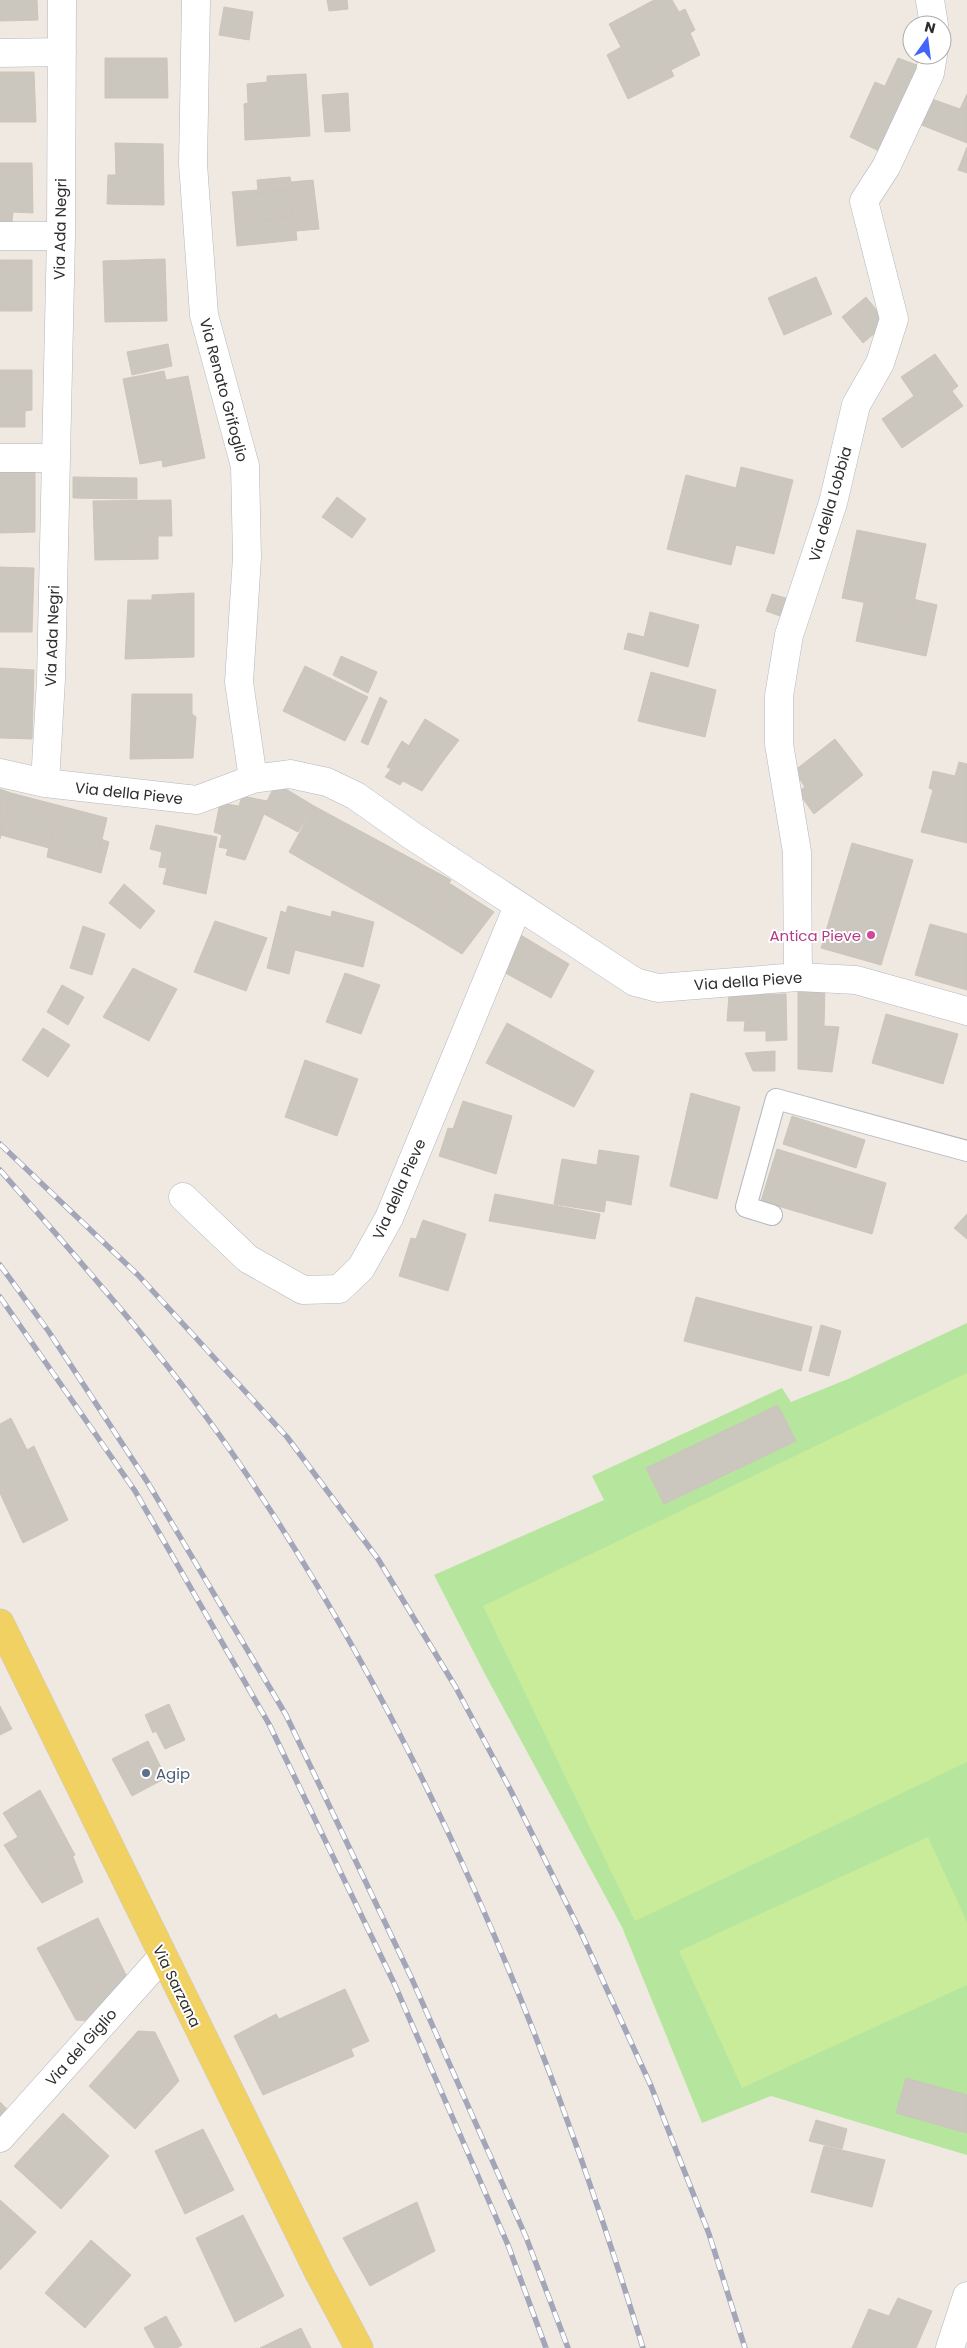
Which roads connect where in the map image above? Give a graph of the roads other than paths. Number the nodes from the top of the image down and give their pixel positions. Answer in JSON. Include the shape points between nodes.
{"nodes":[{"id":1,"x":62,"y":0,"type":"edge"},
{"id":2,"x":196,"y":0,"type":"edge"},
{"id":3,"x":930,"y":0,"type":"edge"},
{"id":4,"x":932,"y":15,"type":"edge"},
{"id":5,"x":62,"y":52,"type":"junction"},
{"id":6,"x":0,"y":53,"type":"edge"},
{"id":7,"x":931,"y":65,"type":"edge"},
{"id":8,"x":0,"y":236,"type":"edge"},
{"id":9,"x":61,"y":236,"type":"junction"},
{"id":10,"x":0,"y":458,"type":"edge"},
{"id":11,"x":56,"y":458,"type":"junction"},
{"id":12,"x":0,"y":773,"type":"edge"},
{"id":13,"x":253,"y":779,"type":"junction"},
{"id":14,"x":45,"y":783,"type":"junction"},
{"id":15,"x":518,"y":906,"type":"junction"},
{"id":16,"x":798,"y":976,"type":"junction"},
{"id":17,"x":967,"y":1011,"type":"edge"},
{"id":18,"x":967,"y":1151,"type":"edge"},
{"id":19,"x":183,"y":1197,"type":"dead end"},
{"id":20,"x":772,"y":1215,"type":"dead end"},
{"id":21,"x":0,"y":1623,"type":"edge"},
{"id":22,"x":163,"y":1956,"type":"junction"},
{"id":23,"x":0,"y":2138,"type":"edge"},
{"id":24,"x":967,"y":2296,"type":"edge"},
{"id":25,"x":359,"y":2348,"type":"edge"},
{"id":26,"x":950,"y":2348,"type":"edge"}],
"edges":[{"from":1,"to":5,"type":"street","name":"Via Ada Negri"},
{"from":2,"to":13,"type":"street","name":"Via Renato Grifoglio","via":[[193,164],[204,315],[245,466],[247,557],[239,682]]},
{"from":3,"to":4,"type":"street"},
{"from":5,"to":6,"type":"street"},
{"from":5,"to":9,"type":"street","name":"Via Ada Negri"},
{"from":7,"to":16,"type":"street","name":"Via della Lobbia","via":[[886,166],[864,201],[894,319],[880,363],[856,405],[833,503],[789,635],[779,696],[779,744],[797,852]]},
{"from":8,"to":9,"type":"street"},
{"from":9,"to":11,"type":"street","name":"Via Ada Negri"},
{"from":10,"to":11,"type":"street"},
{"from":11,"to":14,"type":"street","name":"Via Ada Negri","via":[[52,679]]},
{"from":12,"to":14,"type":"street","name":"Via della Pieve"},
{"from":13,"to":14,"type":"street","name":"Via della Pieve","via":[[197,800]]},
{"from":13,"to":15,"type":"street","name":"Via della Pieve","via":[[290,774],[334,785],[356,796]]},
{"from":15,"to":16,"type":"street","name":"Via della Pieve","via":[[635,982],[658,988]]},
{"from":15,"to":19,"type":"street","name":"Via della Pieve","via":[[389,1218],[361,1268],[339,1289],[303,1290],[248,1259]]},
{"from":16,"to":17,"type":"street","name":"Via della Pieve","via":[[856,980]]},
{"from":18,"to":20,"type":"lane","via":[[776,1099],[746,1207]]},
{"from":21,"to":22,"type":"main road","name":"Via Sarzana"},
{"from":22,"to":23,"type":"street","name":"Via del Giglio"},
{"from":22,"to":25,"type":"main road","name":"Via Sarzana"},
{"from":24,"to":26,"type":"street"}]}
